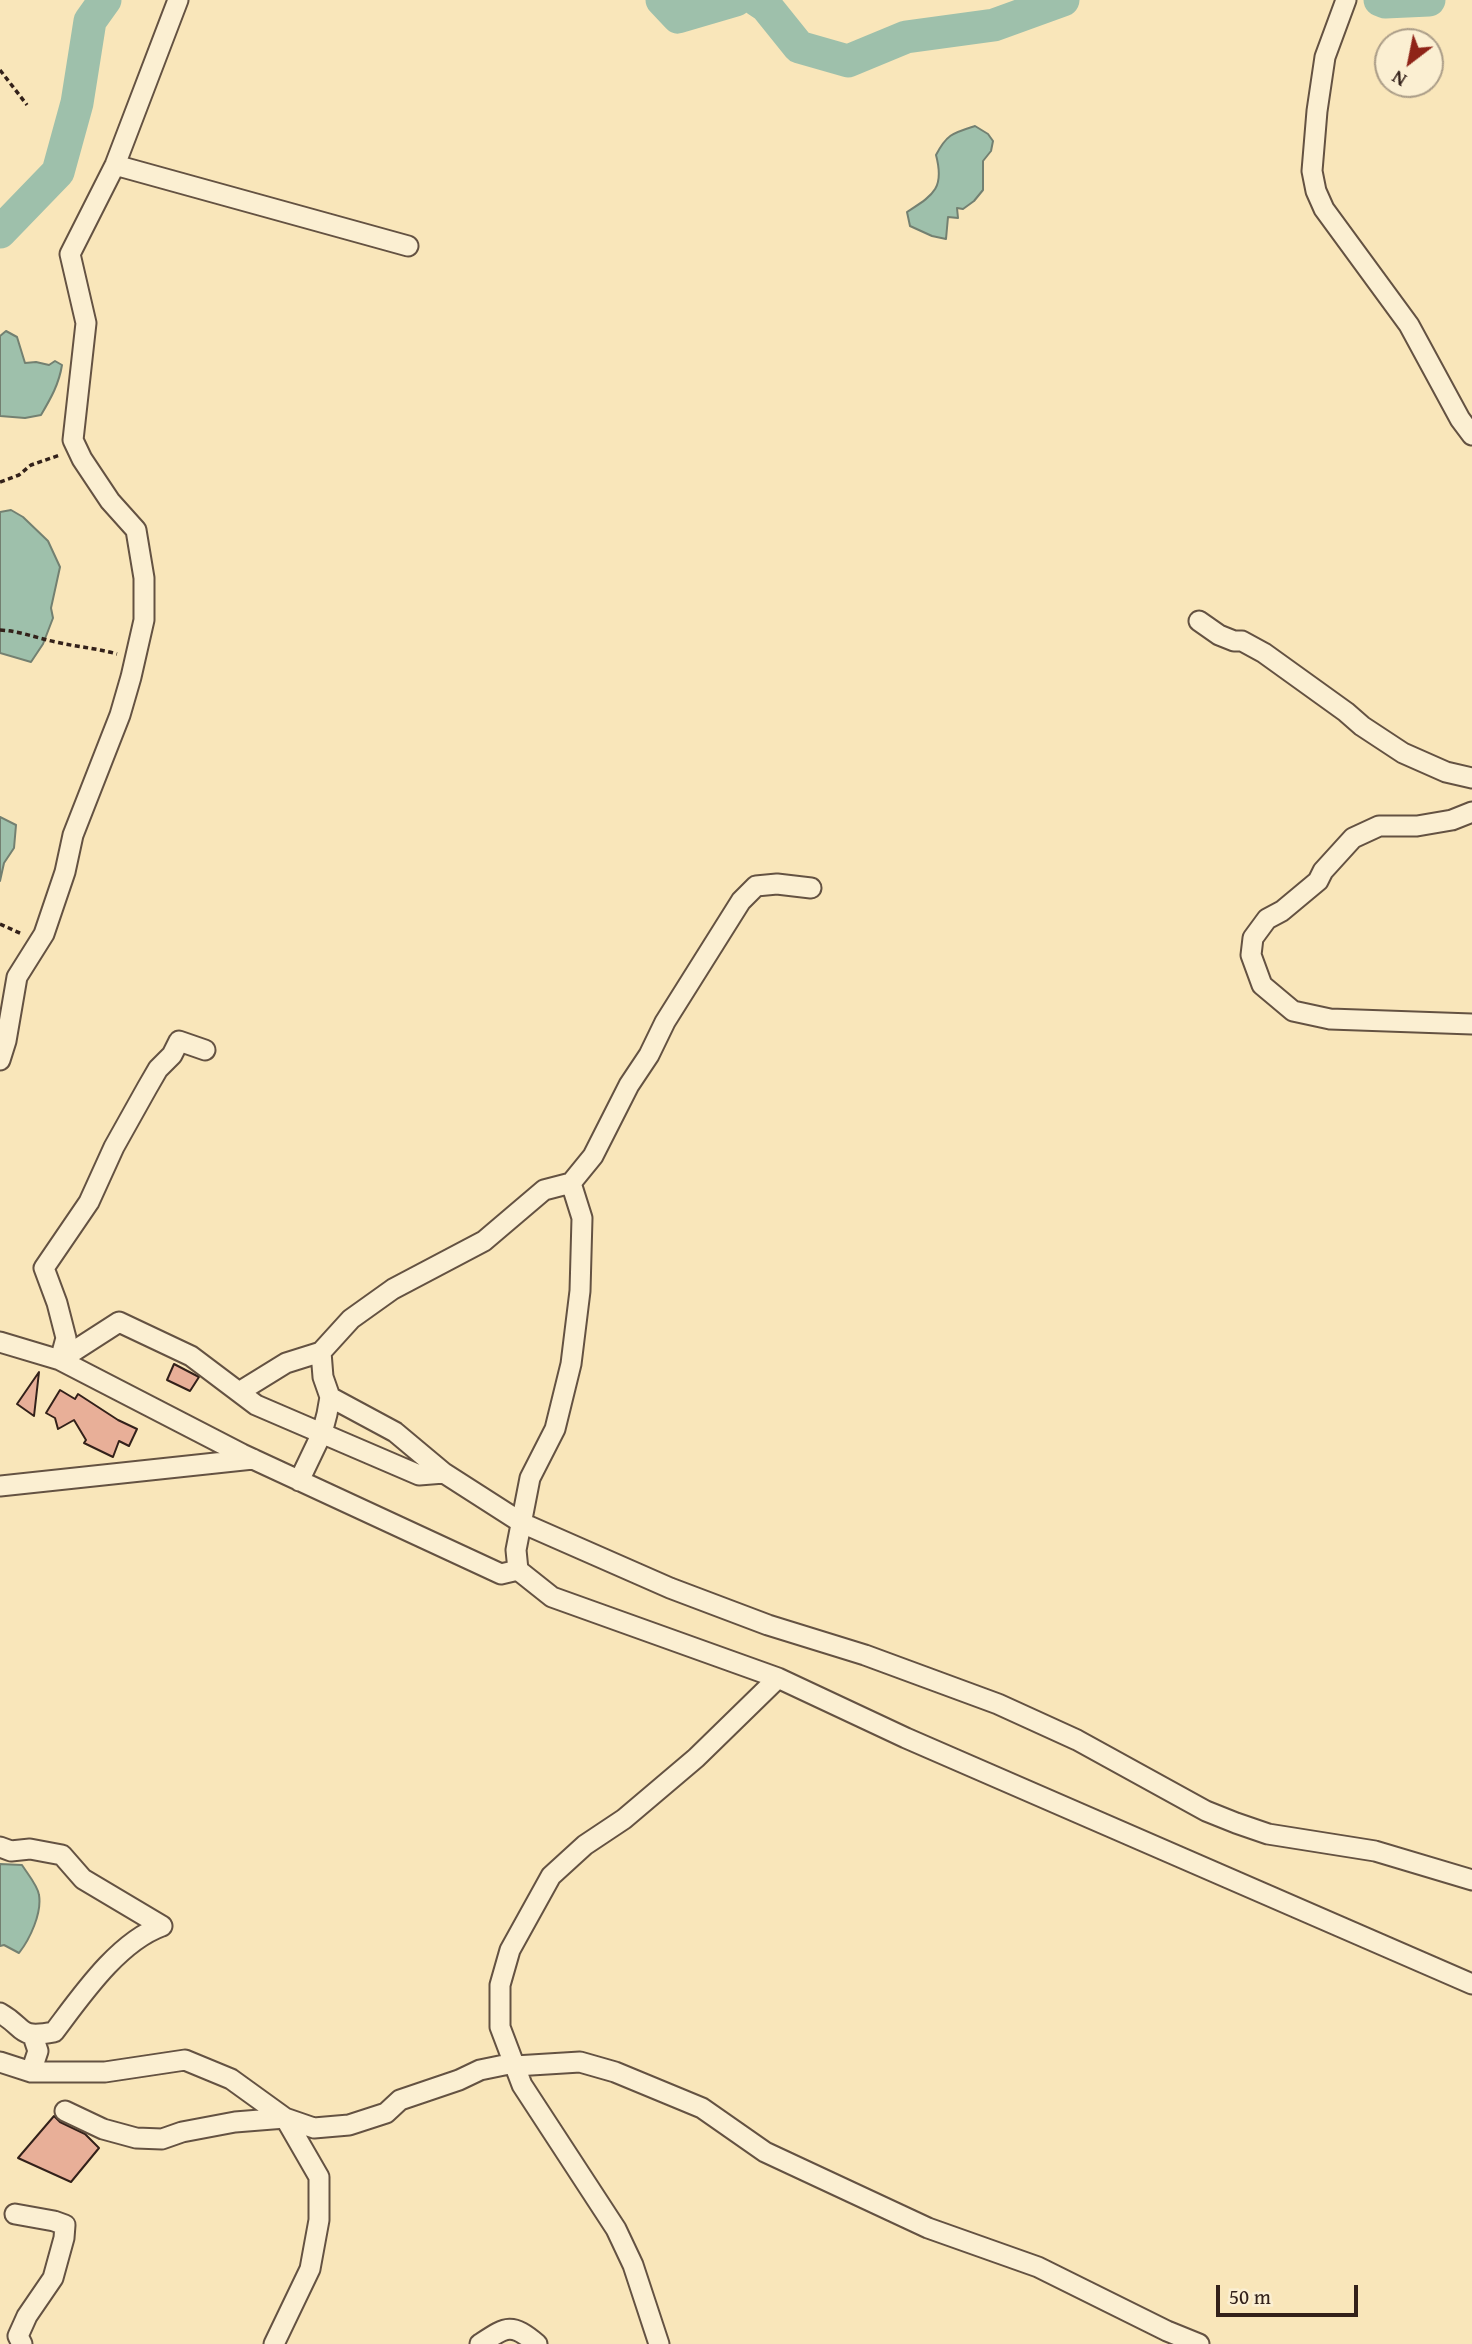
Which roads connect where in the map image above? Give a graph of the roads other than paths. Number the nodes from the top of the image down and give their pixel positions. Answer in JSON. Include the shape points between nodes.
{"nodes":[{"id":1,"x":178,"y":0,"type":"edge"},
{"id":2,"x":1346,"y":0,"type":"edge"},
{"id":3,"x":115,"y":165,"type":"junction"},
{"id":4,"x":408,"y":246,"type":"dead end"},
{"id":5,"x":1472,"y":435,"type":"edge"},
{"id":6,"x":1199,"y":621,"type":"dead end"},
{"id":7,"x":1472,"y":778,"type":"edge"},
{"id":8,"x":1472,"y":812,"type":"edge"},
{"id":9,"x":811,"y":888,"type":"dead end"},
{"id":10,"x":1472,"y":1024,"type":"edge"},
{"id":11,"x":205,"y":1050,"type":"dead end"},
{"id":12,"x":0,"y":1060,"type":"edge"},
{"id":13,"x":571,"y":1183,"type":"junction"},
{"id":14,"x":0,"y":1342,"type":"edge"},
{"id":15,"x":321,"y":1352,"type":"junction"},
{"id":16,"x":60,"y":1360,"type":"junction"},
{"id":17,"x":239,"y":1392,"type":"junction"},
{"id":18,"x":330,"y":1397,"type":"junction"},
{"id":19,"x":322,"y":1433,"type":"junction"},
{"id":20,"x":253,"y":1459,"type":"junction"},
{"id":21,"x":444,"y":1473,"type":"junction"},
{"id":22,"x":299,"y":1481,"type":"junction"},
{"id":23,"x":0,"y":1486,"type":"edge"},
{"id":24,"x":522,"y":1523,"type":"junction"},
{"id":25,"x":517,"y":1570,"type":"junction"},
{"id":26,"x":778,"y":1678,"type":"junction"},
{"id":27,"x":0,"y":1847,"type":"edge"},
{"id":28,"x":1472,"y":1880,"type":"edge"},
{"id":29,"x":1472,"y":1984,"type":"edge"},
{"id":30,"x":0,"y":2013,"type":"edge"},
{"id":31,"x":33,"y":2036,"type":"junction"},
{"id":32,"x":0,"y":2062,"type":"edge"},
{"id":33,"x":514,"y":2065,"type":"junction"},
{"id":34,"x":31,"y":2071,"type":"junction"},
{"id":35,"x":65,"y":2112,"type":"dead end"},
{"id":36,"x":285,"y":2118,"type":"junction"},
{"id":37,"x":15,"y":2214,"type":"dead end"},
{"id":38,"x":22,"y":2344,"type":"edge"},
{"id":39,"x":274,"y":2344,"type":"edge"},
{"id":40,"x":480,"y":2344,"type":"edge"},
{"id":41,"x":537,"y":2344,"type":"edge"},
{"id":42,"x":659,"y":2344,"type":"edge"},
{"id":43,"x":1199,"y":2344,"type":"edge"}],
"edges":[{"from":1,"to":3,"type":"street"},
{"from":2,"to":5,"type":"street","via":[[1325,57],[1312,171],[1316,191],[1324,209],[1409,325]]},
{"from":3,"to":4,"type":"street"},
{"from":3,"to":12,"type":"street","via":[[70,254],[86,323],[73,440],[110,501],[136,530],[144,578],[144,620],[120,715],[73,835],[44,934],[18,977]]},
{"from":6,"to":7,"type":"street","via":[[1219,635],[1264,653],[1403,753]]},
{"from":8,"to":10,"type":"street","via":[[1417,827],[1379,826],[1353,838],[1318,881],[1267,919],[1253,938],[1251,954],[1262,985],[1293,1011],[1330,1019]]},
{"from":9,"to":13,"type":"street","via":[[755,887],[741,901],[665,1022],[593,1156]]},
{"from":11,"to":16,"type":"street","via":[[179,1041],[158,1069],[89,1202],[44,1268],[66,1338]]},
{"from":13,"to":15,"type":"street","via":[[544,1190],[484,1241],[393,1289],[351,1319]]},
{"from":13,"to":24,"type":"street","via":[[582,1218],[571,1364],[555,1429],[530,1478]]},
{"from":14,"to":16,"type":"street"},
{"from":15,"to":17,"type":"street","via":[[286,1363]]},
{"from":15,"to":18,"type":"street"},
{"from":16,"to":17,"type":"street","via":[[119,1322],[191,1356]]},
{"from":16,"to":20,"type":"street"},
{"from":17,"to":19,"type":"street","via":[[256,1405]]},
{"from":18,"to":19,"type":"street"},
{"from":18,"to":21,"type":"street","via":[[396,1432]]},
{"from":19,"to":21,"type":"street","via":[[419,1475]]},
{"from":19,"to":22,"type":"street"},
{"from":20,"to":22,"type":"street"},
{"from":20,"to":23,"type":"street"},
{"from":21,"to":24,"type":"street"},
{"from":22,"to":25,"type":"street","via":[[501,1574]]},
{"from":24,"to":25,"type":"street"},
{"from":24,"to":28,"type":"street","via":[[670,1588],[998,1704],[1236,1824],[1375,1852]]},
{"from":25,"to":26,"type":"street","via":[[552,1597]]},
{"from":26,"to":29,"type":"street"},
{"from":26,"to":33,"type":"street","via":[[696,1758],[551,1876],[510,1950],[500,1985],[500,2027]]},
{"from":27,"to":31,"type":"street","via":[[62,1854],[83,1879],[162,1926],[147,1931],[98,1973],[54,2032]]},
{"from":30,"to":31,"type":"street"},
{"from":31,"to":34,"type":"street","via":[[38,2051]]},
{"from":32,"to":34,"type":"street"},
{"from":33,"to":36,"type":"street","via":[[480,2070],[349,2125],[314,2128]]},
{"from":33,"to":42,"type":"street","via":[[522,2085],[615,2229],[633,2265]]},
{"from":33,"to":43,"type":"street","via":[[580,2062],[615,2072],[702,2108],[765,2152],[928,2228],[1038,2267]]},
{"from":34,"to":36,"type":"street","via":[[106,2072],[185,2060],[231,2079]]},
{"from":35,"to":36,"type":"street","via":[[103,2129],[162,2139],[235,2122]]},
{"from":36,"to":39,"type":"street","via":[[319,2177],[319,2220],[310,2269]]},
{"from":37,"to":38,"type":"street","via":[[65,2225],[53,2278],[27,2316],[18,2336]]},
{"from":40,"to":41,"type":"street","via":[[499,2330],[521,2330]]}]}
